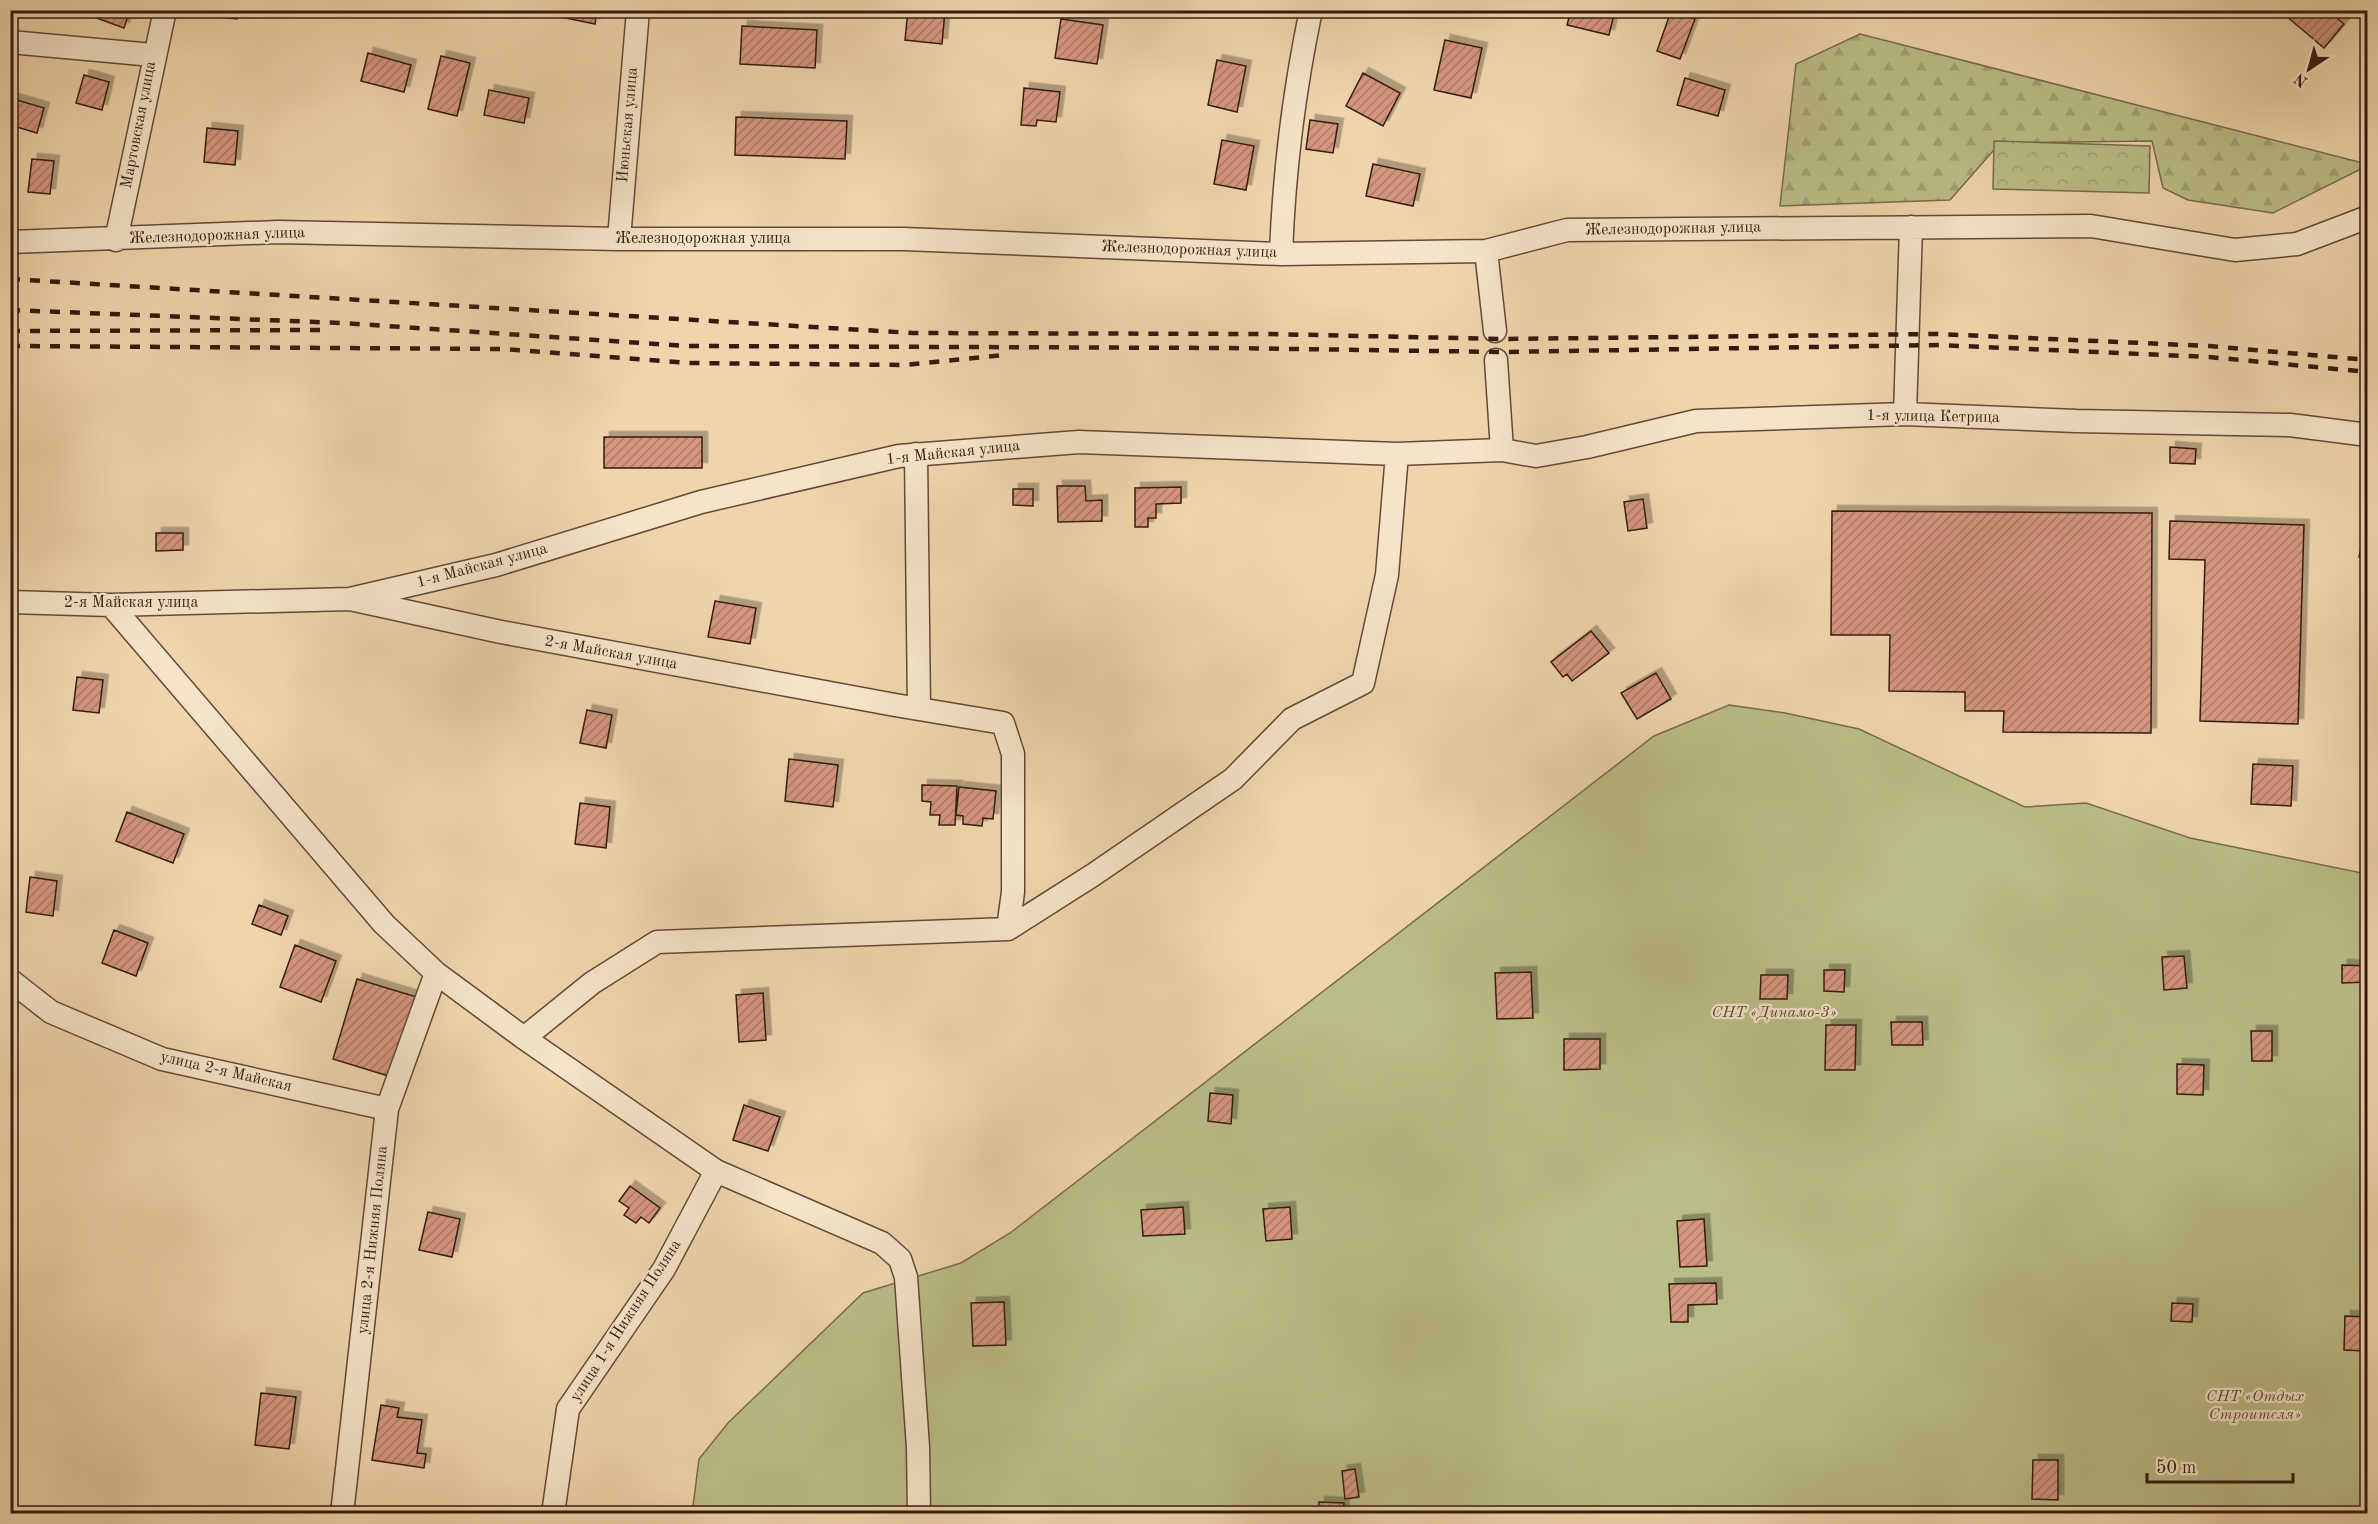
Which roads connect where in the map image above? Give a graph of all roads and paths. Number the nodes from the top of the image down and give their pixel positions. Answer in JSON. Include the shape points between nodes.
{"nodes":[{"id":1,"x":165,"y":10,"type":"edge"},
{"id":2,"x":638,"y":10,"type":"edge"},
{"id":3,"x":1311,"y":10,"type":"edge"},
{"id":4,"x":10,"y":42,"type":"edge"},
{"id":5,"x":153,"y":55,"type":"junction"},
{"id":6,"x":2363,"y":218,"type":"edge"},
{"id":7,"x":1911,"y":226,"type":"junction"},
{"id":8,"x":619,"y":239,"type":"junction"},
{"id":9,"x":116,"y":240,"type":"junction"},
{"id":10,"x":10,"y":242,"type":"edge"},
{"id":11,"x":1486,"y":250,"type":"junction"},
{"id":12,"x":1281,"y":254,"type":"junction"},
{"id":13,"x":1495,"y":331,"type":"dead end"},
{"id":14,"x":1496,"y":360,"type":"dead end"},
{"id":15,"x":1905,"y":414,"type":"junction"},
{"id":16,"x":2367,"y":435,"type":"edge"},
{"id":17,"x":1503,"y":450,"type":"junction"},
{"id":18,"x":916,"y":454,"type":"junction"},
{"id":19,"x":1397,"y":454,"type":"junction"},
{"id":20,"x":350,"y":599,"type":"junction"},
{"id":21,"x":10,"y":602,"type":"edge"},
{"id":22,"x":111,"y":605,"type":"junction"},
{"id":23,"x":919,"y":709,"type":"junction"},
{"id":24,"x":1008,"y":929,"type":"junction"},
{"id":25,"x":436,"y":973,"type":"junction"},
{"id":26,"x":10,"y":980,"type":"edge"},
{"id":27,"x":524,"y":1038,"type":"junction"},
{"id":28,"x":387,"y":1109,"type":"junction"},
{"id":29,"x":716,"y":1171,"type":"junction"},
{"id":30,"x":342,"y":1514,"type":"edge"},
{"id":31,"x":553,"y":1514,"type":"edge"},
{"id":32,"x":919,"y":1514,"type":"edge"}],
"edges":[{"from":1,"to":5,"type":"street","name":"Мартовская улица"},
{"from":2,"to":8,"type":"street","name":"Июньская улица"},
{"from":3,"to":12,"type":"street","via":[[1299,67],[1285,177]]},
{"from":4,"to":5,"type":"street"},
{"from":5,"to":9,"type":"street","name":"Мартовская улица"},
{"from":6,"to":7,"type":"street","name":"Железнодорожная улица","via":[[2297,244],[2235,250],[2091,226]]},
{"from":7,"to":11,"type":"street","name":"Железнодорожная улица","via":[[1567,230]]},
{"from":7,"to":15,"type":"street"},
{"from":8,"to":9,"type":"street","name":"Железнодорожная улица","via":[[278,232]]},
{"from":8,"to":12,"type":"street","name":"Железнодорожная улица","via":[[904,239]]},
{"from":9,"to":10,"type":"street","name":"Железнодорожная улица"},
{"from":11,"to":12,"type":"street","name":"Железнодорожная улица"},
{"from":11,"to":13,"type":"street"},
{"from":14,"to":17,"type":"street"},
{"from":15,"to":16,"type":"street","name":"1-я улица Кетрица","via":[[2290,425]]},
{"from":15,"to":17,"type":"street","name":"1-я улица Кетрица","via":[[1696,421],[1536,456]]},
{"from":17,"to":19,"type":"street","name":"1-я Майская улица"},
{"from":18,"to":19,"type":"street","name":"1-я Майская улица","via":[[1079,442]]},
{"from":18,"to":20,"type":"street","name":"1-я Майская улица","via":[[702,502],[495,564]]},
{"from":18,"to":23,"type":"street"},
{"from":19,"to":24,"type":"street","via":[[1387,575],[1363,683],[1292,719],[1233,779]]},
{"from":20,"to":22,"type":"street","name":"2-я Майская улица"},
{"from":20,"to":23,"type":"street","name":"2-я Майская улица","via":[[501,632]]},
{"from":21,"to":22,"type":"street","name":"2-я Майская улица"},
{"from":22,"to":25,"type":"street","via":[[384,924]]},
{"from":23,"to":24,"type":"street","name":"2-я Майская улица","via":[[1004,723],[1013,754],[1013,892]]},
{"from":24,"to":27,"type":"street","via":[[657,942],[592,983]]},
{"from":25,"to":27,"type":"street"},
{"from":25,"to":28,"type":"street","name":"улица 2-я Нижняя Поляна"},
{"from":26,"to":28,"type":"street","name":"улица 2-я Майская","via":[[51,1012],[162,1059]]},
{"from":27,"to":29,"type":"street"},
{"from":28,"to":30,"type":"street","name":"улица 2-я Нижняя Поляна"},
{"from":29,"to":31,"type":"street","name":"улица 1-я Нижняя Поляна","via":[[664,1269],[568,1409]]},
{"from":29,"to":32,"type":"street","via":[[882,1243],[900,1259],[906,1277]]}]}
